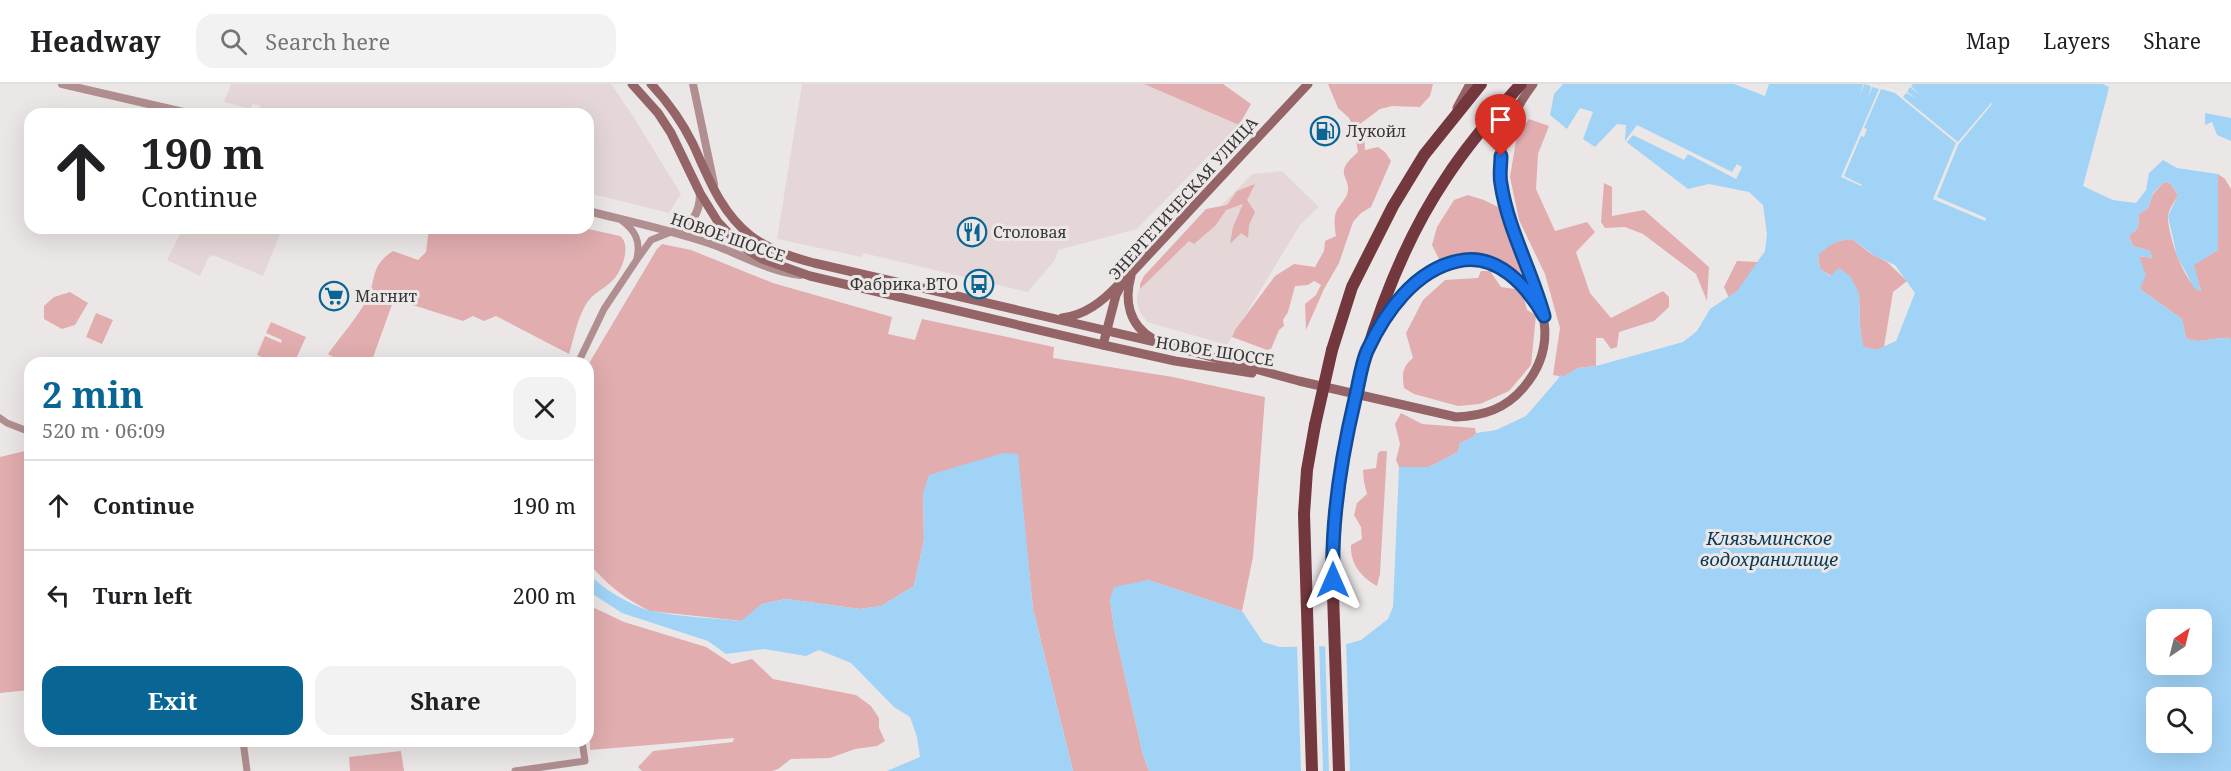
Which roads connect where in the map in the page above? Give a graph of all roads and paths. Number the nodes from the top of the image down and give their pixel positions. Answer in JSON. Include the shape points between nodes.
{"nodes":[{"id":1,"x":62,"y":84,"type":"edge"},
{"id":2,"x":632,"y":84,"type":"edge"},
{"id":3,"x":651,"y":84,"type":"edge"},
{"id":4,"x":693,"y":84,"type":"edge"},
{"id":5,"x":1308,"y":84,"type":"edge"},
{"id":6,"x":1470,"y":84,"type":"edge"},
{"id":7,"x":1481,"y":84,"type":"edge"},
{"id":8,"x":1521,"y":84,"type":"edge"},
{"id":9,"x":1533,"y":84,"type":"edge"},
{"id":10,"x":166,"y":108,"type":"edge"},
{"id":11,"x":1450,"y":120,"type":"junction"},
{"id":12,"x":700,"y":193,"type":"junction"},
{"id":13,"x":716,"y":193,"type":"junction"},
{"id":14,"x":594,"y":213,"type":"edge"},
{"id":15,"x":621,"y":220,"type":"junction"},
{"id":16,"x":651,"y":227,"type":"junction"},
{"id":17,"x":672,"y":232,"type":"junction"},
{"id":18,"x":655,"y":237,"type":"junction"},
{"id":19,"x":636,"y":261,"type":"junction"},
{"id":20,"x":1132,"y":270,"type":"junction"},
{"id":21,"x":810,"y":276,"type":"junction"},
{"id":22,"x":1544,"y":316,"type":"junction"},
{"id":23,"x":1057,"y":319,"type":"junction"},
{"id":24,"x":1106,"y":330,"type":"junction"},
{"id":25,"x":1164,"y":344,"type":"junction"},
{"id":26,"x":1103,"y":345,"type":"junction"},
{"id":27,"x":1366,"y":355,"type":"junction"},
{"id":28,"x":581,"y":357,"type":"edge"},
{"id":29,"x":1284,"y":377,"type":"junction"},
{"id":30,"x":0,"y":418,"type":"edge"},
{"id":31,"x":24,"y":430,"type":"edge"},
{"id":32,"x":244,"y":747,"type":"edge"},
{"id":33,"x":583,"y":747,"type":"edge"},
{"id":34,"x":247,"y":771,"type":"edge"},
{"id":35,"x":515,"y":771,"type":"edge"},
{"id":36,"x":1312,"y":771,"type":"edge"},
{"id":37,"x":1339,"y":771,"type":"edge"}],
"edges":[{"from":1,"to":10,"type":"street"},
{"from":2,"to":12,"type":"main road","via":[[668,128]]},
{"from":3,"to":13,"type":"main road","name":"НОВОЕ ШОССЕ","via":[[683,127]]},
{"from":4,"to":13,"type":"street"},
{"from":5,"to":20,"type":"main road","name":"ЭНЕРГЕТИЧЕСКАЯ УЛИЦА"},
{"from":6,"to":11,"type":"main road"},
{"from":7,"to":11,"type":"highway"},
{"from":8,"to":27,"type":"highway","via":[[1472,141],[1422,217],[1393,276]]},
{"from":9,"to":22,"type":"main road","via":[[1507,130],[1500,183]]},
{"from":11,"to":36,"type":"highway","bridge":true,"via":[[1424,155],[1352,287],[1315,424],[1304,514]]},
{"from":12,"to":17,"type":"street","via":[[692,222]]},
{"from":12,"to":21,"type":"main road","via":[[718,222],[740,245],[762,260]]},
{"from":13,"to":23,"type":"main road","name":"НОВОЕ ШОССЕ","via":[[742,229],[785,255]]},
{"from":14,"to":15,"type":"street","name":"НОВОЕ ШОССЕ"},
{"from":15,"to":16,"type":"street","name":"НОВОЕ ШОССЕ"},
{"from":15,"to":19,"type":"street","via":[[636,235]]},
{"from":16,"to":17,"type":"street","name":"НОВОЕ ШОССЕ"},
{"from":16,"to":18,"type":"street"},
{"from":17,"to":18,"type":"street"},
{"from":17,"to":21,"type":"street","name":"НОВОЕ ШОССЕ","via":[[773,270]]},
{"from":18,"to":19,"type":"street"},
{"from":19,"to":28,"type":"street","via":[[604,309]]},
{"from":20,"to":23,"type":"main road","via":[[1094,307]]},
{"from":20,"to":24,"type":"main road","name":"ЭНЕРГЕТИЧЕСКАЯ УЛИЦА","via":[[1116,295]]},
{"from":20,"to":25,"type":"main road","via":[[1127,296],[1133,318],[1142,331]]},
{"from":21,"to":26,"type":"main road","name":"НОВОЕ ШОССЕ"},
{"from":22,"to":27,"type":"main road","via":[[1523,286],[1505,271],[1485,262],[1464,259],[1434,269],[1401,296]]},
{"from":22,"to":29,"type":"main road","via":[[1546,332],[1541,358],[1531,380],[1508,403],[1475,416],[1426,411]]},
{"from":23,"to":24,"type":"main road","name":"НОВОЕ ШОССЕ"},
{"from":24,"to":25,"type":"main road","name":"НОВОЕ ШОССЕ"},
{"from":24,"to":26,"type":"main road","name":"ЭНЕРГЕТИЧЕСКАЯ УЛИЦА"},
{"from":25,"to":29,"type":"main road","name":"НОВОЕ ШОССЕ"},
{"from":26,"to":29,"type":"main road","name":"НОВОЕ ШОССЕ","via":[[1175,361]]},
{"from":27,"to":37,"type":"highway","bridge":true,"via":[[1347,432],[1334,526]]},
{"from":30,"to":31,"type":"street"},
{"from":32,"to":34,"type":"street"},
{"from":33,"to":35,"type":"street","via":[[585,761]]}]}
